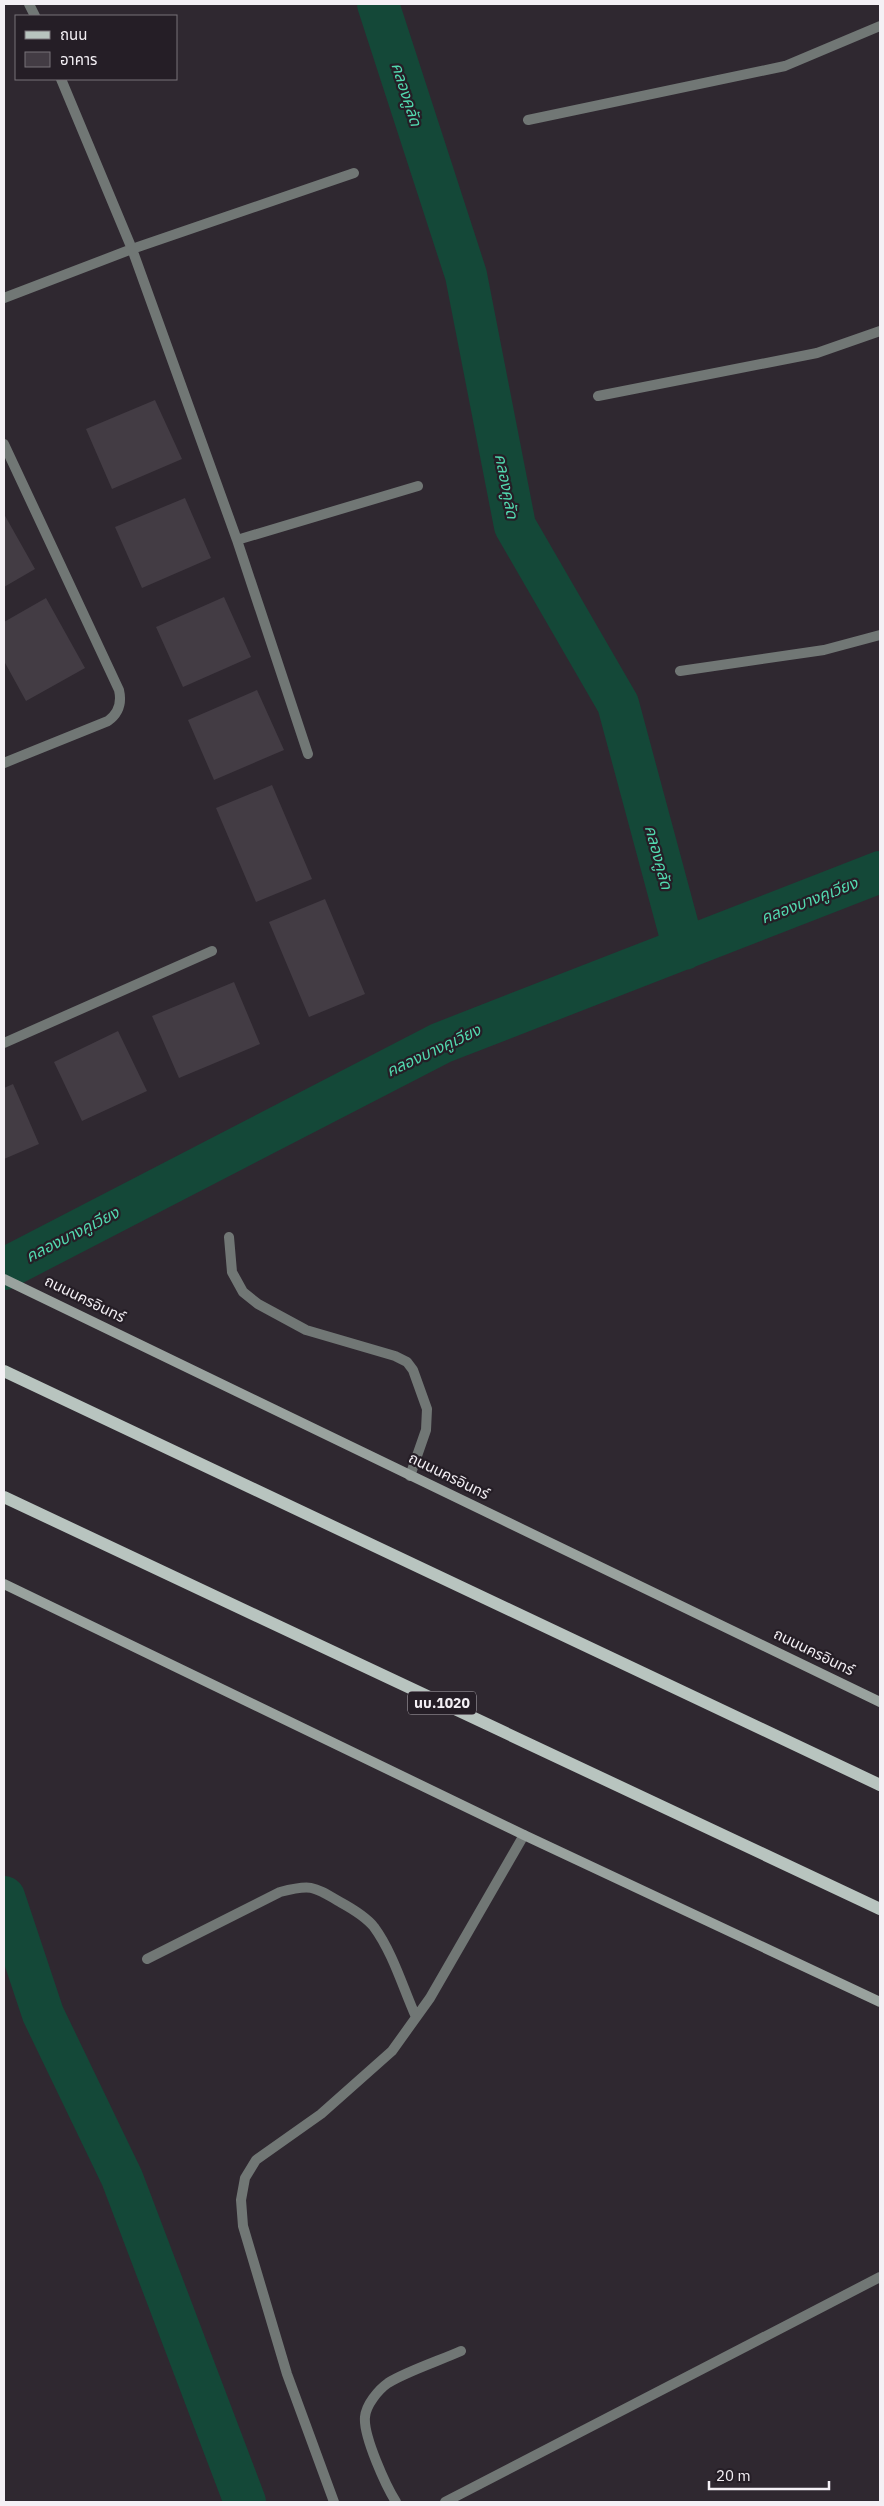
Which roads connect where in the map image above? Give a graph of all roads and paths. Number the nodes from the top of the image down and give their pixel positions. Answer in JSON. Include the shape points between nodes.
{"nodes":[{"id":1,"x":880,"y":26,"type":"edge"},
{"id":2,"x":61,"y":80,"type":"edge"},
{"id":3,"x":528,"y":120,"type":"dead end"},
{"id":4,"x":354,"y":173,"type":"dead end"},
{"id":5,"x":132,"y":249,"type":"junction"},
{"id":6,"x":4,"y":298,"type":"edge"},
{"id":7,"x":880,"y":331,"type":"edge"},
{"id":8,"x":598,"y":396,"type":"dead end"},
{"id":9,"x":4,"y":444,"type":"edge"},
{"id":10,"x":418,"y":486,"type":"dead end"},
{"id":11,"x":237,"y":540,"type":"junction"},
{"id":12,"x":880,"y":636,"type":"edge"},
{"id":13,"x":680,"y":671,"type":"dead end"},
{"id":14,"x":308,"y":754,"type":"dead end"},
{"id":15,"x":4,"y":762,"type":"edge"},
{"id":16,"x":212,"y":951,"type":"dead end"},
{"id":17,"x":4,"y":1043,"type":"edge"},
{"id":18,"x":229,"y":1237,"type":"dead end"},
{"id":19,"x":4,"y":1279,"type":"edge"},
{"id":20,"x":4,"y":1371,"type":"edge"},
{"id":21,"x":410,"y":1476,"type":"junction"},
{"id":22,"x":4,"y":1497,"type":"edge"},
{"id":23,"x":4,"y":1584,"type":"edge"},
{"id":24,"x":880,"y":1702,"type":"edge"},
{"id":25,"x":880,"y":1785,"type":"edge"},
{"id":26,"x":524,"y":1834,"type":"junction"},
{"id":27,"x":880,"y":1909,"type":"edge"},
{"id":28,"x":147,"y":1959,"type":"dead end"},
{"id":29,"x":880,"y":2002,"type":"edge"},
{"id":30,"x":416,"y":2017,"type":"junction"},
{"id":31,"x":880,"y":2278,"type":"edge"},
{"id":32,"x":461,"y":2351,"type":"dead end"},
{"id":33,"x":334,"y":2502,"type":"edge"},
{"id":34,"x":396,"y":2502,"type":"edge"},
{"id":35,"x":445,"y":2502,"type":"edge"}],
"edges":[{"from":1,"to":3,"type":"street","via":[[785,66]]},
{"from":2,"to":5,"type":"street"},
{"from":4,"to":5,"type":"street"},
{"from":5,"to":6,"type":"street"},
{"from":5,"to":11,"type":"street"},
{"from":7,"to":8,"type":"street","via":[[817,353]]},
{"from":9,"to":15,"type":"street","via":[[121,699],[116,716],[108,721]]},
{"from":10,"to":11,"type":"street"},
{"from":11,"to":14,"type":"street"},
{"from":12,"to":13,"type":"street","via":[[824,650]]},
{"from":16,"to":17,"type":"street"},
{"from":18,"to":21,"type":"street","via":[[232,1272],[243,1292],[258,1304],[306,1330],[407,1362],[427,1409],[426,1430]]},
{"from":19,"to":21,"type":"main road","name":"ถนนนครอินทร์"},
{"from":20,"to":25,"type":"main road"},
{"from":21,"to":24,"type":"main road","name":"ถนนนครอินทร์"},
{"from":22,"to":27,"type":"main road","number":"นบ.1020"},
{"from":23,"to":26,"type":"main road"},
{"from":26,"to":29,"type":"main road"},
{"from":26,"to":30,"type":"street"},
{"from":28,"to":30,"type":"street","via":[[280,1892],[315,1887],[351,1908],[373,1926]]},
{"from":30,"to":33,"type":"street","via":[[392,2051],[361,2080],[321,2114],[256,2160],[245,2178],[241,2200],[243,2226],[287,2374]]},
{"from":31,"to":35,"type":"street"},
{"from":32,"to":34,"type":"street","via":[[387,2383],[368,2404],[364,2418],[372,2449]]}]}
